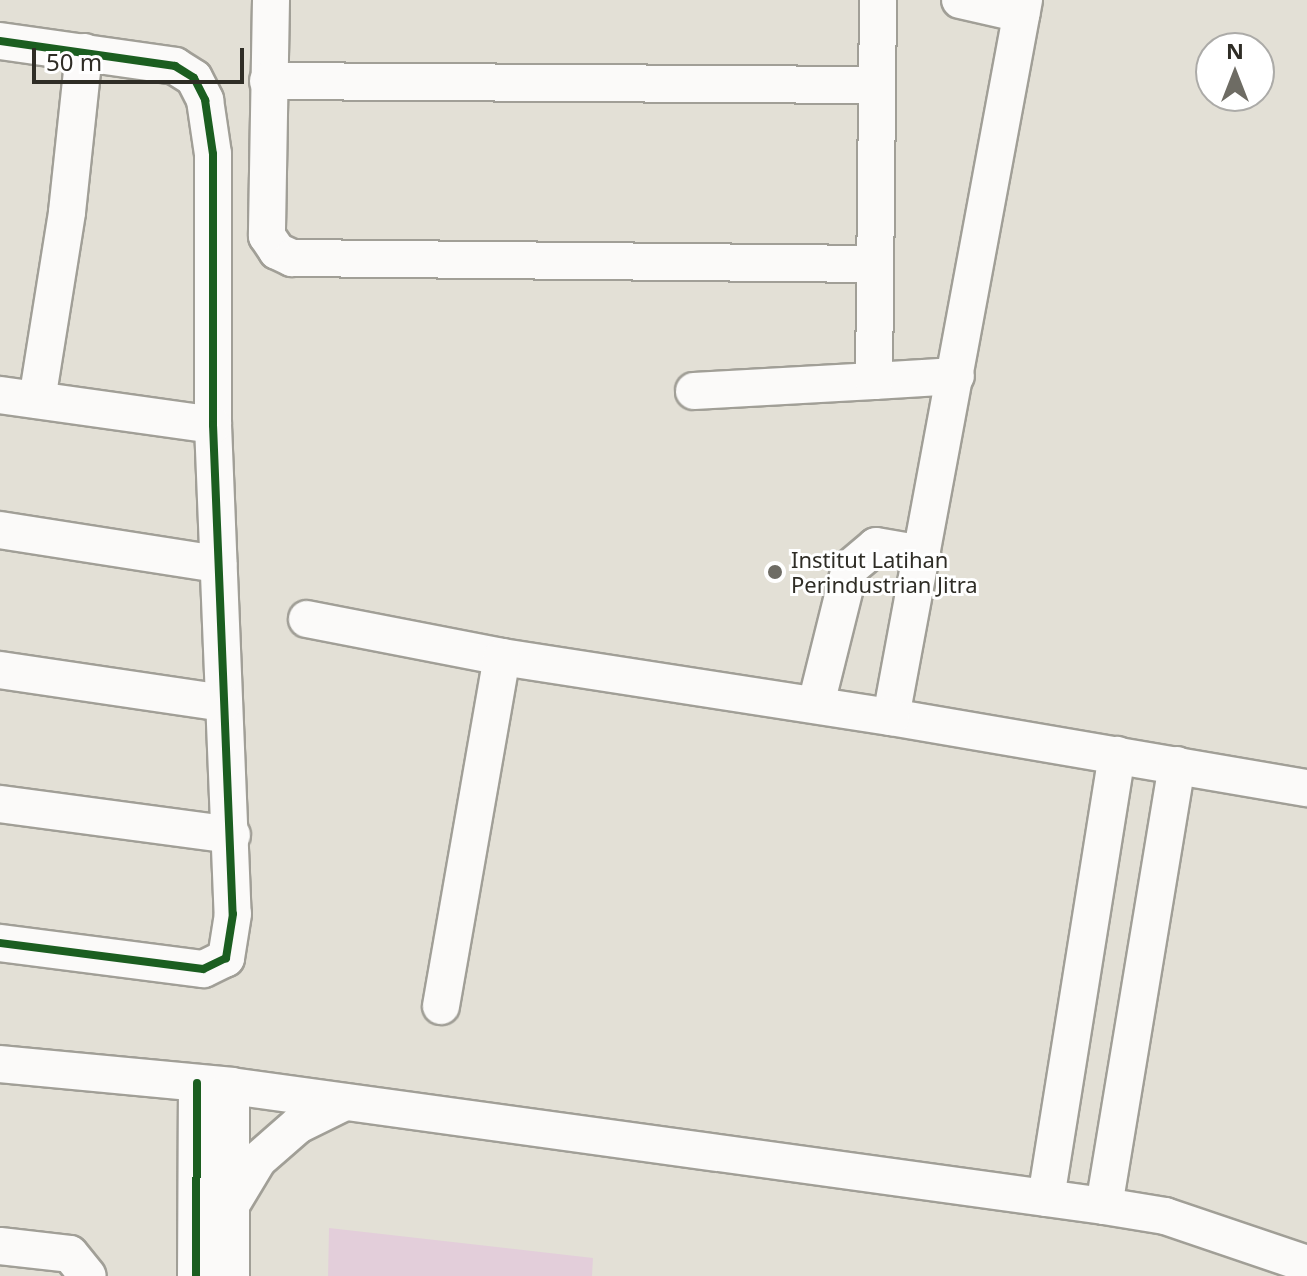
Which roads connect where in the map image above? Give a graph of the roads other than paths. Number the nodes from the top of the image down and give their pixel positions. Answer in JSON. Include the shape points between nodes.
{"nodes":[{"id":1,"x":271,"y":0,"type":"edge"},
{"id":2,"x":878,"y":0,"type":"edge"},
{"id":3,"x":960,"y":0,"type":"edge"},
{"id":4,"x":1022,"y":7,"type":"edge"},
{"id":5,"x":0,"y":41,"type":"edge"},
{"id":6,"x":84,"y":52,"type":"junction"},
{"id":7,"x":268,"y":81,"type":"junction"},
{"id":8,"x":877,"y":85,"type":"junction"},
{"id":9,"x":871,"y":264,"type":"junction"},
{"id":10,"x":956,"y":376,"type":"junction"},
{"id":11,"x":874,"y":381,"type":"junction"},
{"id":12,"x":694,"y":391,"type":"dead end"},
{"id":13,"x":0,"y":395,"type":"edge"},
{"id":14,"x":37,"y":400,"type":"junction"},
{"id":15,"x":213,"y":425,"type":"junction"},
{"id":16,"x":0,"y":530,"type":"edge"},
{"id":17,"x":922,"y":554,"type":"junction"},
{"id":18,"x":218,"y":564,"type":"junction"},
{"id":19,"x":307,"y":619,"type":"dead end"},
{"id":20,"x":502,"y":657,"type":"junction"},
{"id":21,"x":0,"y":670,"type":"edge"},
{"id":22,"x":223,"y":703,"type":"junction"},
{"id":23,"x":816,"y":704,"type":"junction"},
{"id":24,"x":891,"y":717,"type":"junction"},
{"id":25,"x":1117,"y":755,"type":"junction"},
{"id":26,"x":1177,"y":765,"type":"junction"},
{"id":27,"x":1307,"y":788,"type":"edge"},
{"id":28,"x":0,"y":804,"type":"edge"},
{"id":29,"x":232,"y":835,"type":"junction"},
{"id":30,"x":1086,"y":934,"type":"junction"},
{"id":31,"x":0,"y":943,"type":"edge"},
{"id":32,"x":1145,"y":945,"type":"junction"},
{"id":33,"x":441,"y":1006,"type":"dead end"},
{"id":34,"x":0,"y":1064,"type":"edge"},
{"id":35,"x":214,"y":1085,"type":"junction"},
{"id":36,"x":345,"y":1102,"type":"junction"},
{"id":37,"x":1046,"y":1198,"type":"junction"},
{"id":38,"x":231,"y":1205,"type":"junction"},
{"id":39,"x":1104,"y":1206,"type":"junction"},
{"id":40,"x":0,"y":1246,"type":"edge"},
{"id":41,"x":1307,"y":1264,"type":"edge"},
{"id":42,"x":88,"y":1276,"type":"edge"},
{"id":43,"x":196,"y":1276,"type":"edge"},
{"id":44,"x":231,"y":1276,"type":"edge"}],
"edges":[{"from":1,"to":7,"type":"street"},
{"from":2,"to":8,"type":"street"},
{"from":3,"to":4,"type":"street"},
{"from":4,"to":10,"type":"street"},
{"from":5,"to":6,"type":"street"},
{"from":6,"to":14,"type":"street","via":[[67,212]]},
{"from":6,"to":15,"type":"street","via":[[175,66],[194,78],[205,100],[213,154]]},
{"from":7,"to":8,"type":"street"},
{"from":7,"to":9,"type":"street","via":[[267,236],[277,251],[292,258]]},
{"from":8,"to":9,"type":"street"},
{"from":9,"to":11,"type":"street"},
{"from":10,"to":11,"type":"street"},
{"from":10,"to":17,"type":"street"},
{"from":11,"to":12,"type":"street"},
{"from":13,"to":14,"type":"street"},
{"from":14,"to":15,"type":"street"},
{"from":15,"to":18,"type":"street"},
{"from":16,"to":18,"type":"street"},
{"from":17,"to":23,"type":"street","via":[[876,546],[850,568]]},
{"from":17,"to":24,"type":"street"},
{"from":18,"to":22,"type":"street"},
{"from":19,"to":20,"type":"street"},
{"from":20,"to":23,"type":"street"},
{"from":20,"to":33,"type":"street"},
{"from":21,"to":22,"type":"street"},
{"from":22,"to":29,"type":"street"},
{"from":23,"to":24,"type":"street"},
{"from":24,"to":25,"type":"street"},
{"from":25,"to":26,"type":"street"},
{"from":25,"to":30,"type":"street"},
{"from":26,"to":27,"type":"street"},
{"from":26,"to":32,"type":"street"},
{"from":28,"to":29,"type":"street"},
{"from":29,"to":31,"type":"street","via":[[233,914],[226,958],[216,967],[182,969]]},
{"from":30,"to":32,"type":"street"},
{"from":30,"to":37,"type":"street"},
{"from":32,"to":39,"type":"street"},
{"from":34,"to":35,"type":"street"},
{"from":35,"to":36,"type":"street"},
{"from":35,"to":38,"type":"street"},
{"from":35,"to":43,"type":"street"},
{"from":36,"to":37,"type":"street"},
{"from":36,"to":38,"type":"street","via":[[288,1133],[258,1160]]},
{"from":37,"to":39,"type":"street"},
{"from":38,"to":44,"type":"street"},
{"from":39,"to":41,"type":"street","via":[[1177,1219]]},
{"from":40,"to":42,"type":"street","via":[[70,1254]]}]}
